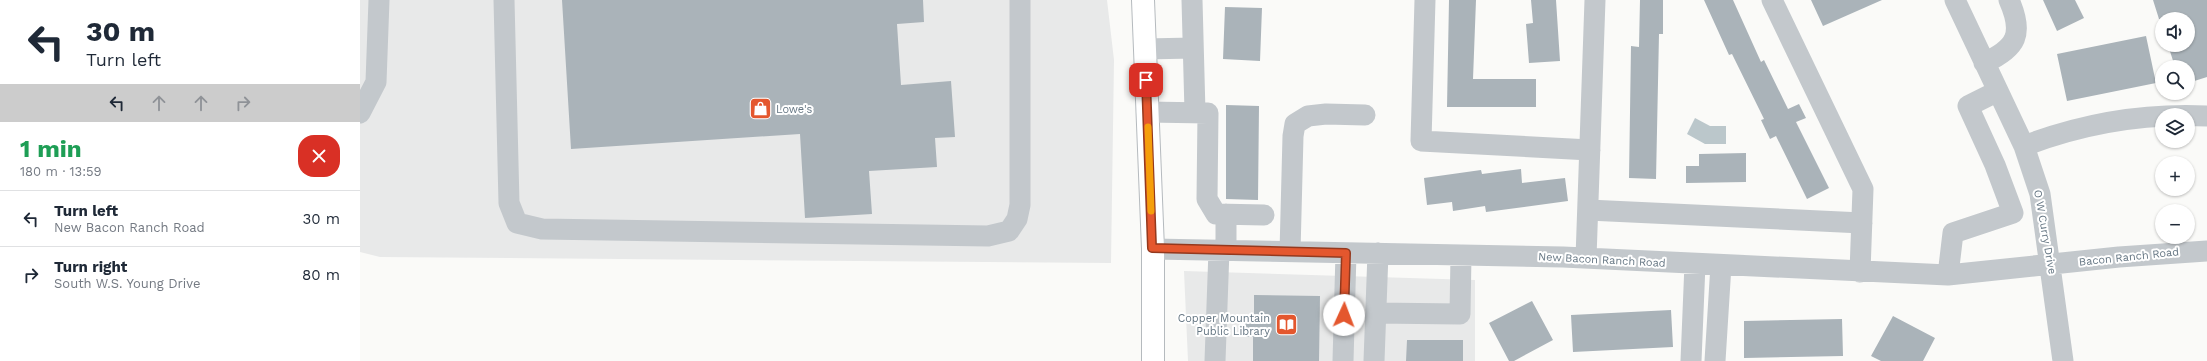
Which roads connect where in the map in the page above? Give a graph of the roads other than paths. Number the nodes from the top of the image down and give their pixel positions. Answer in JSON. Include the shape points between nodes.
{"nodes":[{"id":1,"x":379,"y":0,"type":"edge"},
{"id":2,"x":504,"y":0,"type":"edge"},
{"id":3,"x":1020,"y":0,"type":"edge"},
{"id":4,"x":1143,"y":0,"type":"edge"},
{"id":5,"x":1192,"y":0,"type":"edge"},
{"id":6,"x":1425,"y":0,"type":"edge"},
{"id":7,"x":1595,"y":0,"type":"edge"},
{"id":8,"x":1772,"y":0,"type":"edge"},
{"id":9,"x":1955,"y":0,"type":"edge"},
{"id":10,"x":2009,"y":0,"type":"edge"},
{"id":11,"x":1193,"y":48,"type":"junction"},
{"id":12,"x":1145,"y":49,"type":"junction"},
{"id":13,"x":1984,"y":63,"type":"junction"},
{"id":14,"x":1998,"y":91,"type":"junction"},
{"id":15,"x":1147,"y":112,"type":"junction"},
{"id":16,"x":1195,"y":112,"type":"junction"},
{"id":17,"x":360,"y":113,"type":"edge"},
{"id":18,"x":1365,"y":115,"type":"dead end"},
{"id":19,"x":2207,"y":116,"type":"edge"},
{"id":20,"x":2024,"y":146,"type":"junction"},
{"id":21,"x":1590,"y":150,"type":"junction"},
{"id":22,"x":1588,"y":210,"type":"junction"},
{"id":23,"x":1226,"y":214,"type":"junction"},
{"id":24,"x":1264,"y":215,"type":"dead end"},
{"id":25,"x":1862,"y":223,"type":"junction"},
{"id":26,"x":1152,"y":248,"type":"junction"},
{"id":27,"x":1223,"y":250,"type":"junction"},
{"id":28,"x":2207,"y":251,"type":"edge"},
{"id":29,"x":1290,"y":252,"type":"junction"},
{"id":30,"x":1346,"y":253,"type":"junction"},
{"id":31,"x":1378,"y":253,"type":"junction"},
{"id":32,"x":1461,"y":255,"type":"junction"},
{"id":33,"x":1586,"y":258,"type":"junction"},
{"id":34,"x":1695,"y":264,"type":"junction"},
{"id":35,"x":1721,"y":265,"type":"junction"},
{"id":36,"x":2052,"y":265,"type":"junction"},
{"id":37,"x":1860,"y":272,"type":"junction"},
{"id":38,"x":1948,"y":275,"type":"junction"},
{"id":39,"x":1376,"y":312,"type":"junction"},
{"id":40,"x":1152,"y":361,"type":"edge"},
{"id":41,"x":1215,"y":361,"type":"edge"},
{"id":42,"x":1343,"y":361,"type":"edge"},
{"id":43,"x":1374,"y":361,"type":"edge"},
{"id":44,"x":1691,"y":361,"type":"edge"},
{"id":45,"x":1715,"y":361,"type":"edge"},
{"id":46,"x":2063,"y":361,"type":"edge"}],
"edges":[{"from":1,"to":17,"type":"street","via":[[376,82]]},
{"from":2,"to":3,"type":"street","via":[[509,203],[517,222],[542,229],[988,236],[1009,231],[1017,219],[1020,206]]},
{"from":4,"to":12,"type":"main road"},
{"from":5,"to":11,"type":"street"},
{"from":6,"to":21,"type":"street","via":[[1421,141]]},
{"from":7,"to":21,"type":"street"},
{"from":8,"to":25,"type":"street","via":[[1863,189]]},
{"from":9,"to":13,"type":"street","name":"O W Curry Drive"},
{"from":10,"to":13,"type":"street","via":[[2016,15],[2018,31],[2012,44],[2000,55]]},
{"from":11,"to":12,"type":"street"},
{"from":11,"to":16,"type":"street"},
{"from":12,"to":15,"type":"main road"},
{"from":13,"to":14,"type":"street","name":"O W Curry Drive"},
{"from":14,"to":20,"type":"street","name":"O W Curry Drive"},
{"from":14,"to":38,"type":"street","via":[[1968,106],[1995,165],[2013,213],[1953,233]]},
{"from":15,"to":16,"type":"street"},
{"from":15,"to":26,"type":"main road"},
{"from":16,"to":23,"type":"street","via":[[1208,113],[1207,199],[1216,214]]},
{"from":18,"to":29,"type":"street","via":[[1308,116],[1295,124]]},
{"from":19,"to":20,"type":"street","via":[[2168,114],[2110,122],[2052,135]]},
{"from":20,"to":36,"type":"street","name":"O W Curry Drive","via":[[2040,194]]},
{"from":21,"to":22,"type":"street"},
{"from":22,"to":25,"type":"street"},
{"from":22,"to":33,"type":"street"},
{"from":23,"to":24,"type":"street"},
{"from":23,"to":27,"type":"street"},
{"from":25,"to":37,"type":"street"},
{"from":26,"to":27,"type":"street","name":"New Bacon Ranch Road"},
{"from":26,"to":40,"type":"main road"},
{"from":27,"to":29,"type":"street","name":"New Bacon Ranch Road"},
{"from":27,"to":41,"type":"street"},
{"from":28,"to":36,"type":"street","name":"Bacon Ranch Road"},
{"from":29,"to":30,"type":"street","name":"New Bacon Ranch Road"},
{"from":30,"to":31,"type":"street","name":"New Bacon Ranch Road"},
{"from":30,"to":42,"type":"street"},
{"from":31,"to":32,"type":"street","name":"New Bacon Ranch Road"},
{"from":31,"to":39,"type":"street"},
{"from":32,"to":33,"type":"street","name":"New Bacon Ranch Road"},
{"from":32,"to":39,"type":"street","via":[[1460,314]]},
{"from":33,"to":34,"type":"street","name":"New Bacon Ranch Road"},
{"from":34,"to":35,"type":"street","name":"New Bacon Ranch Road"},
{"from":34,"to":44,"type":"street"},
{"from":35,"to":37,"type":"street","name":"New Bacon Ranch Road"},
{"from":35,"to":45,"type":"street"},
{"from":36,"to":38,"type":"street","name":"New Bacon Ranch Road"},
{"from":36,"to":46,"type":"street","name":"O W Curry Drive"},
{"from":37,"to":38,"type":"street","name":"New Bacon Ranch Road"},
{"from":39,"to":43,"type":"street"}]}
